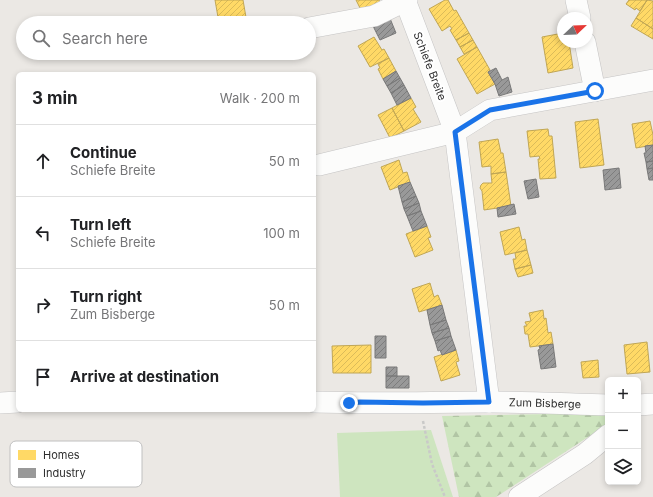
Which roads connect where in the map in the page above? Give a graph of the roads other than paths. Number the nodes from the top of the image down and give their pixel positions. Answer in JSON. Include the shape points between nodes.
{"nodes":[{"id":1,"x":406,"y":0,"type":"edge"},
{"id":2,"x":576,"y":0,"type":"edge"},
{"id":3,"x":579,"y":12,"type":"edge"},
{"id":4,"x":316,"y":27,"type":"edge"},
{"id":5,"x":586,"y":48,"type":"edge"},
{"id":6,"x":653,"y":80,"type":"edge"},
{"id":7,"x":595,"y":91,"type":"junction"},
{"id":8,"x":455,"y":132,"type":"junction"},
{"id":9,"x":319,"y":165,"type":"dead end"},
{"id":10,"x":16,"y":402,"type":"edge"},
{"id":11,"x":316,"y":402,"type":"edge"},
{"id":12,"x":489,"y":402,"type":"junction"},
{"id":13,"x":0,"y":403,"type":"edge"},
{"id":14,"x":605,"y":405,"type":"edge"},
{"id":15,"x":605,"y":438,"type":"edge"},
{"id":16,"x":518,"y":497,"type":"edge"}],
"edges":[{"from":1,"to":4,"type":"street","name":"Schiefe Breite","via":[[374,16]]},
{"from":1,"to":8,"type":"street","name":"Schiefe Breite"},
{"from":2,"to":3,"type":"street"},
{"from":5,"to":7,"type":"street"},
{"from":6,"to":7,"type":"street"},
{"from":7,"to":8,"type":"street","via":[[490,110]]},
{"from":8,"to":9,"type":"street"},
{"from":8,"to":12,"type":"street","name":"Schiefe Breite"},
{"from":10,"to":13,"type":"street"},
{"from":11,"to":12,"type":"street","name":"Zum Bisberge"},
{"from":12,"to":14,"type":"street","name":"Zum Bisberge"},
{"from":15,"to":16,"type":"street"}]}
